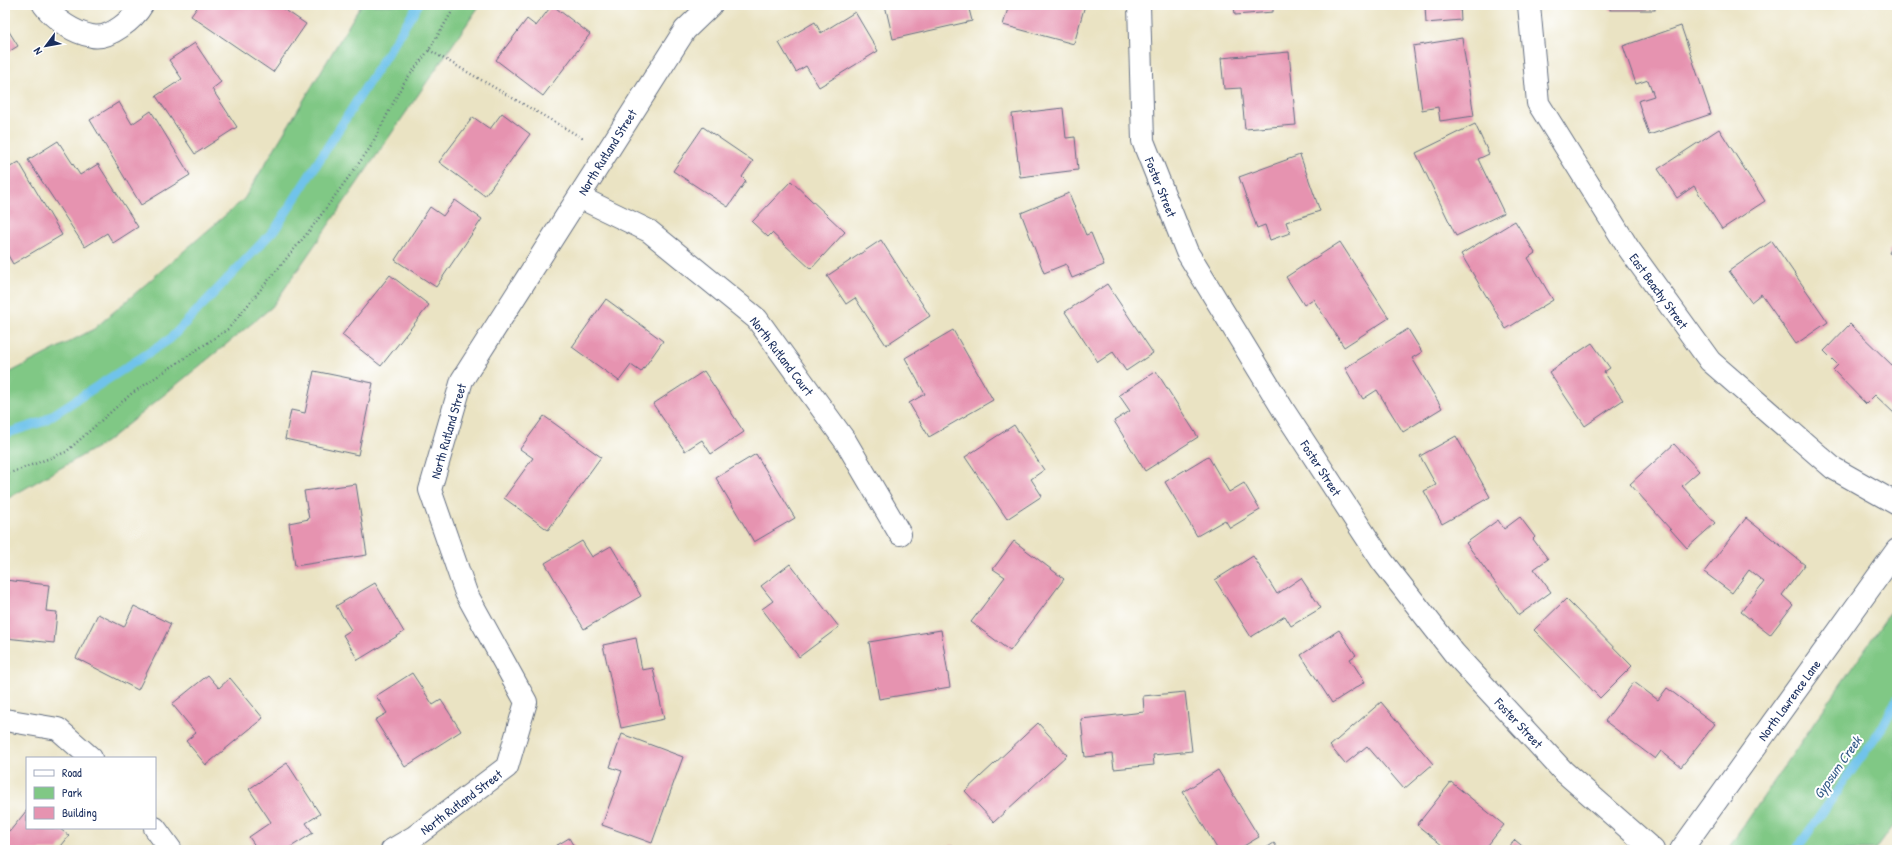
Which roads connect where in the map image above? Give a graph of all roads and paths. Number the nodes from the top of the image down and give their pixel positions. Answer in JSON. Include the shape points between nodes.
{"nodes":[{"id":1,"x":44,"y":5,"type":"edge"},
{"id":2,"x":142,"y":5,"type":"edge"},
{"id":3,"x":456,"y":5,"type":"edge"},
{"id":4,"x":711,"y":5,"type":"edge"},
{"id":5,"x":1139,"y":5,"type":"edge"},
{"id":6,"x":1529,"y":5,"type":"edge"},
{"id":7,"x":429,"y":50,"type":"junction"},
{"id":8,"x":607,"y":153,"type":"junction"},
{"id":9,"x":579,"y":197,"type":"junction"},
{"id":10,"x":5,"y":475,"type":"edge"},
{"id":11,"x":1897,"y":504,"type":"edge"},
{"id":12,"x":900,"y":534,"type":"dead end"},
{"id":13,"x":1897,"y":550,"type":"edge"},
{"id":14,"x":5,"y":720,"type":"edge"},
{"id":15,"x":90,"y":757,"type":"edge"},
{"id":16,"x":156,"y":829,"type":"edge"},
{"id":17,"x":171,"y":850,"type":"edge"},
{"id":18,"x":392,"y":850,"type":"edge"},
{"id":19,"x":1654,"y":850,"type":"edge"},
{"id":20,"x":1681,"y":850,"type":"edge"}],
"edges":[{"from":1,"to":2,"type":"street","via":[[62,24],[93,37],[115,31],[136,15]]},
{"from":3,"to":7,"type":"path"},
{"from":4,"to":8,"type":"street","name":"North Rutland Street","via":[[685,30]]},
{"from":5,"to":19,"type":"street","name":"Foster Street","via":[[1143,141],[1187,252],[1276,398],[1382,561],[1454,653],[1564,771]]},
{"from":6,"to":11,"type":"street","name":"East Beachy Street","via":[[1538,103],[1629,249],[1710,361],[1833,468]]},
{"from":7,"to":8,"type":"path"},
{"from":7,"to":10,"type":"path","via":[[403,84],[366,154],[310,230],[228,329],[132,394],[66,452]]},
{"from":8,"to":9,"type":"street","name":"North Rutland Street"},
{"from":9,"to":12,"type":"street","name":"North Rutland Court","via":[[649,231],[757,319],[846,442]]},
{"from":9,"to":18,"type":"street","name":"North Rutland Street","via":[[462,380],[430,490],[466,593],[526,702],[508,767],[414,837]]},
{"from":13,"to":20,"type":"street","name":"North Lawrence Lane"},
{"from":14,"to":15,"type":"street","via":[[58,729]]},
{"from":16,"to":17,"type":"street"}]}
